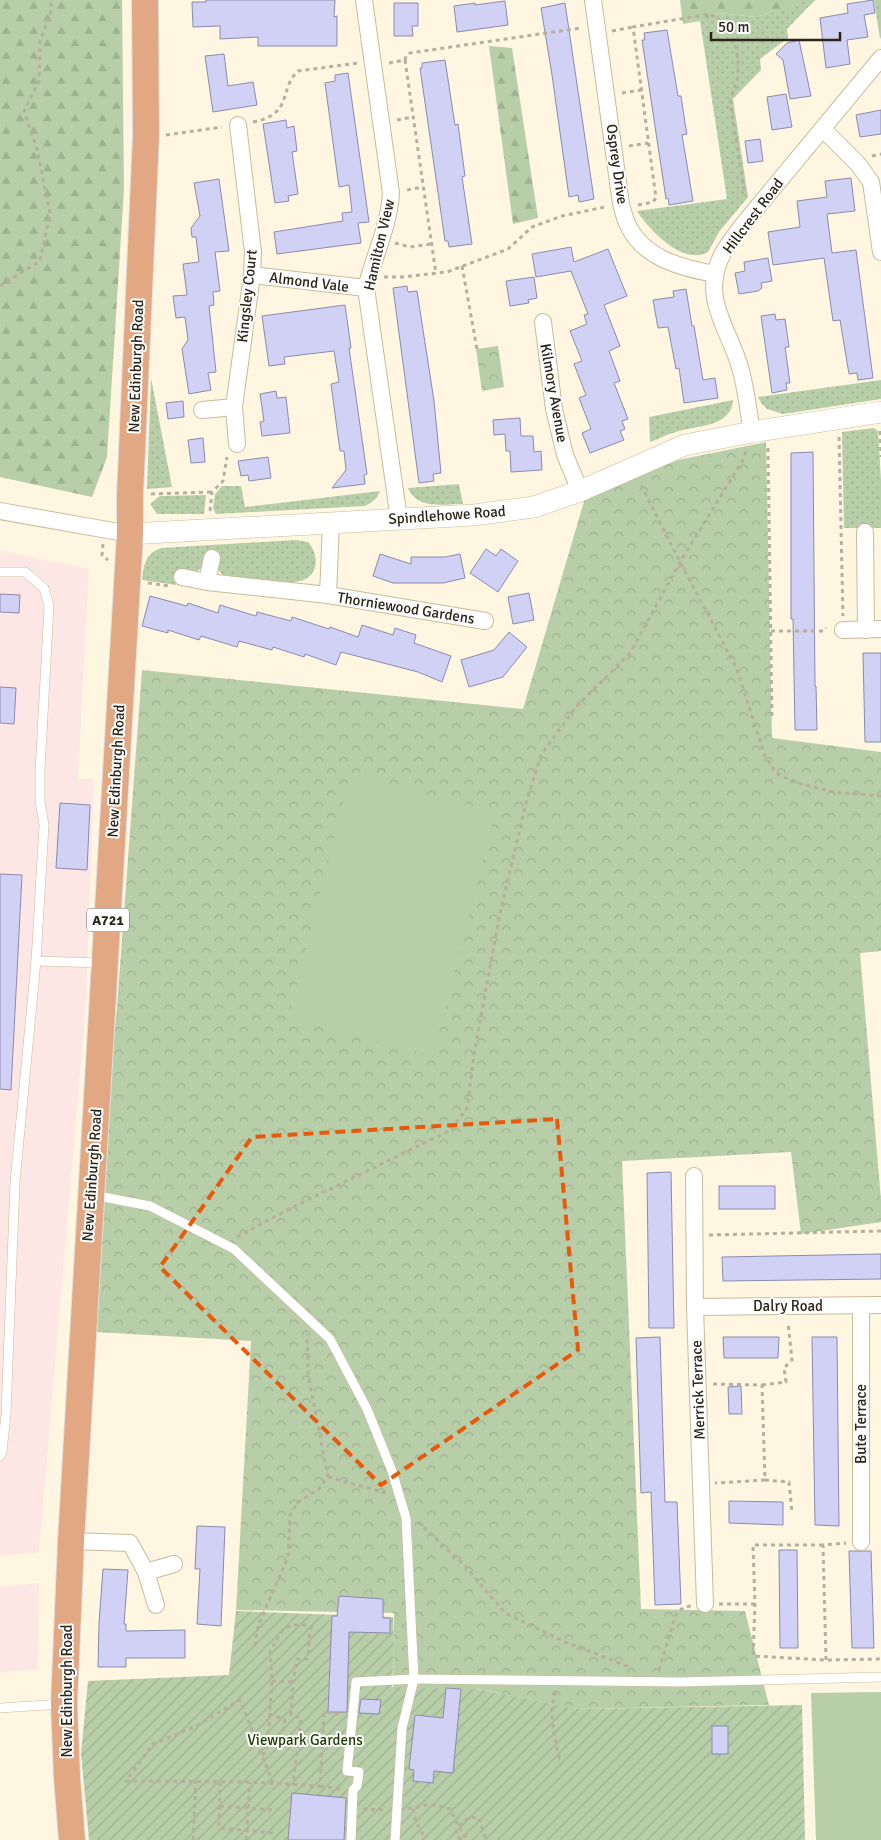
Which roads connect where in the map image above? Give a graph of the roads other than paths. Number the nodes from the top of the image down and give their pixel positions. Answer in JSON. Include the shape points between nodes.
{"nodes":[{"id":1,"x":145,"y":0,"type":"edge"},
{"id":2,"x":364,"y":0,"type":"edge"},
{"id":3,"x":593,"y":0,"type":"edge"},
{"id":4,"x":881,"y":58,"type":"edge"},
{"id":5,"x":238,"y":125,"type":"road end"},
{"id":6,"x":823,"y":129,"type":"junction"},
{"id":7,"x":881,"y":252,"type":"edge"},
{"id":8,"x":715,"y":274,"type":"junction"},
{"id":9,"x":252,"y":275,"type":"junction"},
{"id":10,"x":367,"y":282,"type":"junction"},
{"id":11,"x":543,"y":322,"type":"dead end"},
{"id":12,"x":234,"y":407,"type":"junction"},
{"id":13,"x":202,"y":410,"type":"dead end"},
{"id":14,"x":880,"y":413,"type":"edge"},
{"id":15,"x":760,"y":431,"type":"junction"},
{"id":16,"x":237,"y":444,"type":"road end"},
{"id":17,"x":580,"y":491,"type":"junction"},
{"id":18,"x":0,"y":511,"type":"edge"},
{"id":19,"x":399,"y":519,"type":"junction"},
{"id":20,"x":332,"y":522,"type":"junction"},
{"id":21,"x":865,"y":532,"type":"dead end"},
{"id":22,"x":130,"y":534,"type":"junction"},
{"id":23,"x":212,"y":558,"type":"dead end"},
{"id":24,"x":0,"y":572,"type":"edge"},
{"id":25,"x":182,"y":577,"type":"dead end"},
{"id":26,"x":207,"y":582,"type":"junction"},
{"id":27,"x":328,"y":595,"type":"junction"},
{"id":28,"x":485,"y":621,"type":"dead end"},
{"id":29,"x":843,"y":625,"type":"road end"},
{"id":30,"x":874,"y":629,"type":"edge"},
{"id":31,"x":36,"y":961,"type":"junction"},
{"id":32,"x":106,"y":964,"type":"junction"},
{"id":33,"x":694,"y":1176,"type":"dead end"},
{"id":34,"x":90,"y":1194,"type":"junction"},
{"id":35,"x":881,"y":1305,"type":"edge"},
{"id":36,"x":861,"y":1306,"type":"junction"},
{"id":37,"x":695,"y":1307,"type":"junction"},
{"id":38,"x":0,"y":1456,"type":"edge"},
{"id":39,"x":71,"y":1541,"type":"junction"},
{"id":40,"x":861,"y":1542,"type":"road end"},
{"id":41,"x":174,"y":1564,"type":"dead end"},
{"id":42,"x":146,"y":1572,"type":"junction"},
{"id":43,"x":705,"y":1604,"type":"road end"},
{"id":44,"x":156,"y":1605,"type":"dead end"},
{"id":45,"x":881,"y":1677,"type":"edge"},
{"id":46,"x":414,"y":1679,"type":"junction"},
{"id":47,"x":64,"y":1704,"type":"junction"},
{"id":48,"x":0,"y":1708,"type":"edge"},
{"id":49,"x":72,"y":1840,"type":"edge"},
{"id":50,"x":351,"y":1840,"type":"edge"},
{"id":51,"x":395,"y":1840,"type":"edge"}],
"edges":[{"from":1,"to":22,"type":"main road","name":"New Edinburgh Road","number":"A721","via":[[146,135]]},
{"from":2,"to":10,"type":"street","name":"Hamilton View","via":[[380,63],[391,192],[387,224]]},
{"from":3,"to":8,"type":"street","name":"Osprey Drive","via":[[604,32],[628,205],[627,223],[637,239],[666,261]]},
{"from":4,"to":6,"type":"street","name":"Hillcrest Road"},
{"from":5,"to":9,"type":"street","name":"Kingsley Court","via":[[253,252]]},
{"from":6,"to":7,"type":"street","via":[[871,182]]},
{"from":6,"to":8,"type":"street","name":"Hillcrest Road","via":[[748,218],[722,255]]},
{"from":8,"to":15,"type":"street","name":"Hillcrest Road","via":[[713,292],[718,312],[739,363]]},
{"from":9,"to":10,"type":"street","name":"Almond Vale"},
{"from":9,"to":12,"type":"street","name":"Kingsley Court"},
{"from":10,"to":19,"type":"street","name":"Hamilton View"},
{"from":11,"to":17,"type":"street","name":"Kilmory Avenue","via":[[554,409],[565,455]]},
{"from":12,"to":13,"type":"street"},
{"from":12,"to":16,"type":"street","name":"Kingsley Court"},
{"from":14,"to":15,"type":"street","name":"Spindlehowe Road"},
{"from":15,"to":17,"type":"street","name":"Spindlehowe Road","via":[[685,445]]},
{"from":17,"to":19,"type":"street","name":"Spindlehowe Road","via":[[534,507],[474,515]]},
{"from":18,"to":22,"type":"street","name":"Spindlehowe Road"},
{"from":19,"to":20,"type":"street","name":"Spindlehowe Road"},
{"from":20,"to":22,"type":"street","name":"Spindlehowe Road"},
{"from":20,"to":27,"type":"street","name":"Thorniewood Gardens"},
{"from":21,"to":30,"type":"street"},
{"from":22,"to":32,"type":"main road","name":"New Edinburgh Road","number":"A721"},
{"from":23,"to":26,"type":"street"},
{"from":24,"to":31,"type":"lane","via":[[25,572],[44,588],[49,606],[40,770],[44,825]]},
{"from":25,"to":26,"type":"street","name":"Thorniewood Gardens"},
{"from":26,"to":27,"type":"street","name":"Thorniewood Gardens"},
{"from":27,"to":28,"type":"street","name":"Thorniewood Gardens"},
{"from":29,"to":30,"type":"street"},
{"from":31,"to":32,"type":"lane"},
{"from":31,"to":38,"type":"lane","via":[[15,1182],[6,1414]]},
{"from":32,"to":34,"type":"main road","name":"New Edinburgh Road","number":"A721"},
{"from":33,"to":37,"type":"street","name":"Merrick Terrace"},
{"from":34,"to":39,"type":"main road","name":"New Edinburgh Road","number":"A721"},
{"from":34,"to":46,"type":"lane","via":[[150,1206],[234,1249],[330,1339],[367,1409],[392,1471],[406,1518]]},
{"from":35,"to":36,"type":"street","name":"Dalry Road"},
{"from":36,"to":37,"type":"street","name":"Dalry Road"},
{"from":36,"to":40,"type":"street","name":"Bute Terrace"},
{"from":37,"to":43,"type":"street","name":"Merrick Terrace"},
{"from":39,"to":42,"type":"street","via":[[130,1543]]},
{"from":39,"to":47,"type":"main road","name":"New Edinburgh Road","number":"A721"},
{"from":41,"to":42,"type":"street"},
{"from":42,"to":44,"type":"street"},
{"from":45,"to":46,"type":"lane","via":[[680,1682]]},
{"from":46,"to":50,"type":"lane","via":[[356,1682],[348,1771],[359,1772],[357,1786],[353,1790]]},
{"from":46,"to":51,"type":"lane","via":[[402,1728]]},
{"from":47,"to":48,"type":"lane"},
{"from":47,"to":49,"type":"main road","name":"New Edinburgh Road","number":"A721"}]}
